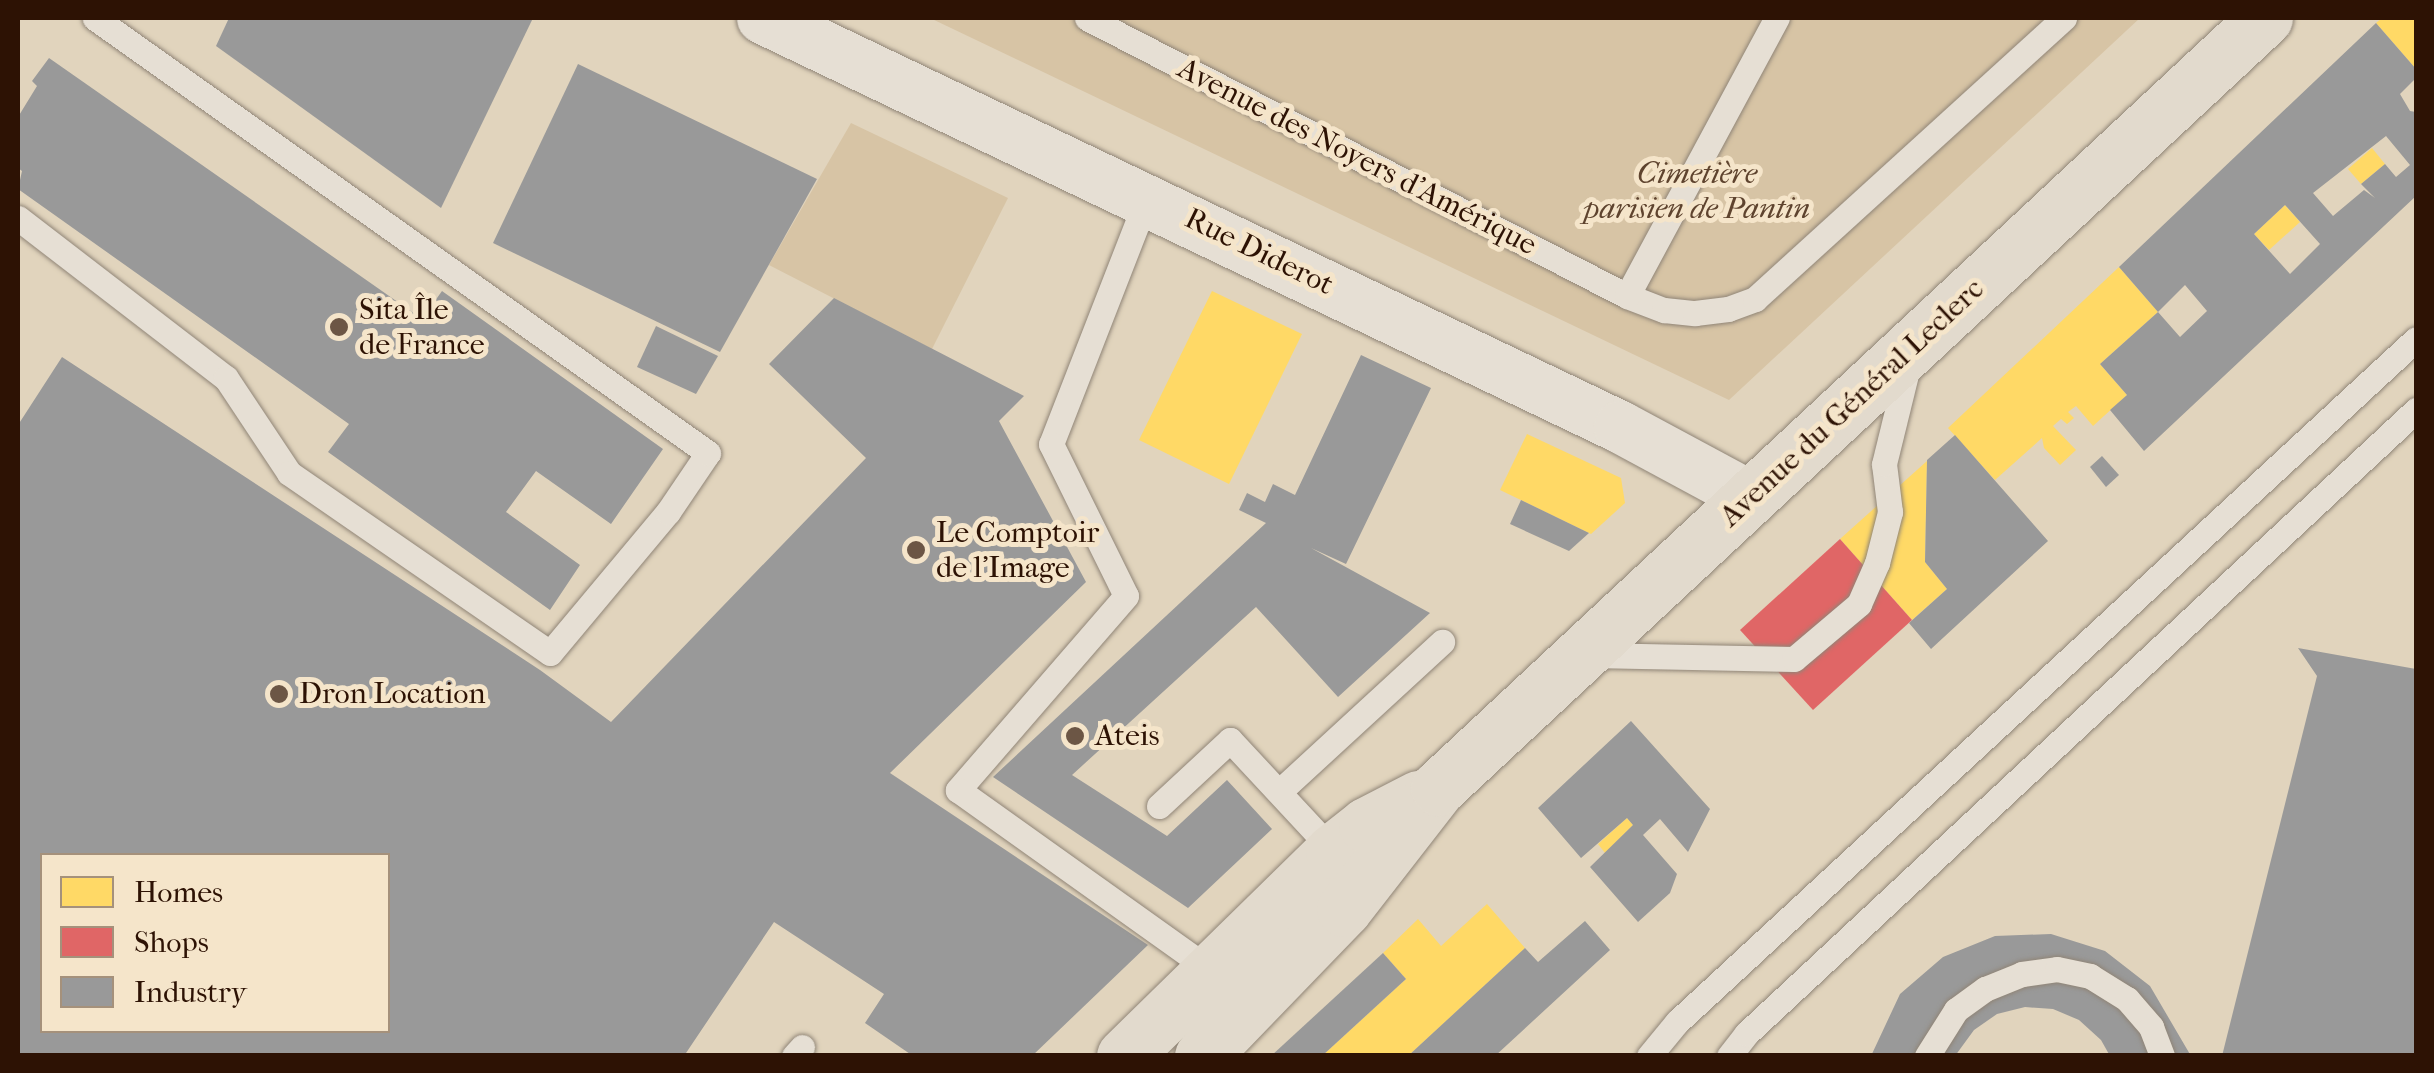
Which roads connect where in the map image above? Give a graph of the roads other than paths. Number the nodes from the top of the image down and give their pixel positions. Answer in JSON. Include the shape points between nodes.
{"nodes":[{"id":1,"x":95,"y":18,"type":"edge"},
{"id":2,"x":763,"y":18,"type":"edge"},
{"id":3,"x":1087,"y":18,"type":"edge"},
{"id":4,"x":1778,"y":18,"type":"edge"},
{"id":5,"x":2064,"y":18,"type":"edge"},
{"id":6,"x":2265,"y":18,"type":"edge"},
{"id":7,"x":1122,"y":26,"type":"edge"},
{"id":8,"x":1148,"y":198,"type":"junction"},
{"id":9,"x":18,"y":218,"type":"edge"},
{"id":10,"x":1626,"y":296,"type":"junction"},
{"id":11,"x":2416,"y":339,"type":"edge"},
{"id":12,"x":1912,"y":347,"type":"junction"},
{"id":13,"x":2416,"y":410,"type":"edge"},
{"id":14,"x":1750,"y":496,"type":"junction"},
{"id":15,"x":1442,"y":642,"type":"dead end"},
{"id":16,"x":1580,"y":655,"type":"junction"},
{"id":17,"x":1438,"y":788,"type":"junction"},
{"id":18,"x":1281,"y":790,"type":"junction"},
{"id":19,"x":1159,"y":806,"type":"dead end"},
{"id":20,"x":1333,"y":851,"type":"junction"},
{"id":21,"x":1212,"y":972,"type":"junction"},
{"id":22,"x":1124,"y":1056,"type":"edge"},
{"id":23,"x":1202,"y":1056,"type":"edge"},
{"id":24,"x":1649,"y":1056,"type":"edge"},
{"id":25,"x":1729,"y":1056,"type":"edge"},
{"id":26,"x":1927,"y":1056,"type":"edge"},
{"id":27,"x":2162,"y":1056,"type":"edge"}],
"edges":[{"from":1,"to":9,"type":"lane","via":[[708,454],[550,653],[289,472],[226,378]]},
{"from":2,"to":8,"type":"street","name":"Rue Diderot"},
{"from":3,"to":7,"type":"lane","name":"Avenue des Noyers d'Amérique"},
{"from":4,"to":10,"type":"lane"},
{"from":5,"to":10,"type":"lane","name":"Avenue des Noyers d'Amérique","via":[[1756,299],[1695,313]]},
{"from":6,"to":12,"type":"main road","name":"Avenue du Général Leclerc"},
{"from":7,"to":10,"type":"lane","name":"Avenue des Noyers d'Amérique"},
{"from":8,"to":14,"type":"street","name":"Rue Diderot"},
{"from":8,"to":21,"type":"lane","via":[[1052,444],[1126,596],[958,790]]},
{"from":11,"to":24,"type":"lane","via":[[1677,1022]]},
{"from":12,"to":14,"type":"main road","name":"Avenue du Général Leclerc"},
{"from":12,"to":16,"type":"lane","via":[[1884,464],[1890,512],[1859,604],[1794,658]]},
{"from":13,"to":25,"type":"lane"},
{"from":14,"to":16,"type":"main road","name":"Avenue du Général Leclerc"},
{"from":15,"to":18,"type":"lane"},
{"from":16,"to":17,"type":"main road","name":"Avenue du Général Leclerc"},
{"from":17,"to":20,"type":"main road","name":"Avenue du Général Leclerc","via":[[1366,825]]},
{"from":17,"to":23,"type":"main road","name":"Avenue du Général Leclerc","via":[[1344,909]]},
{"from":18,"to":19,"type":"lane","via":[[1230,740]]},
{"from":18,"to":20,"type":"lane"},
{"from":20,"to":21,"type":"main road","name":"Avenue du Général Leclerc"},
{"from":21,"to":22,"type":"main road","name":"Avenue du Général Leclerc"},
{"from":26,"to":27,"type":"lane","via":[[1956,1010],[1986,989],[2057,969],[2090,976],[2128,999],[2151,1027]]}]}
